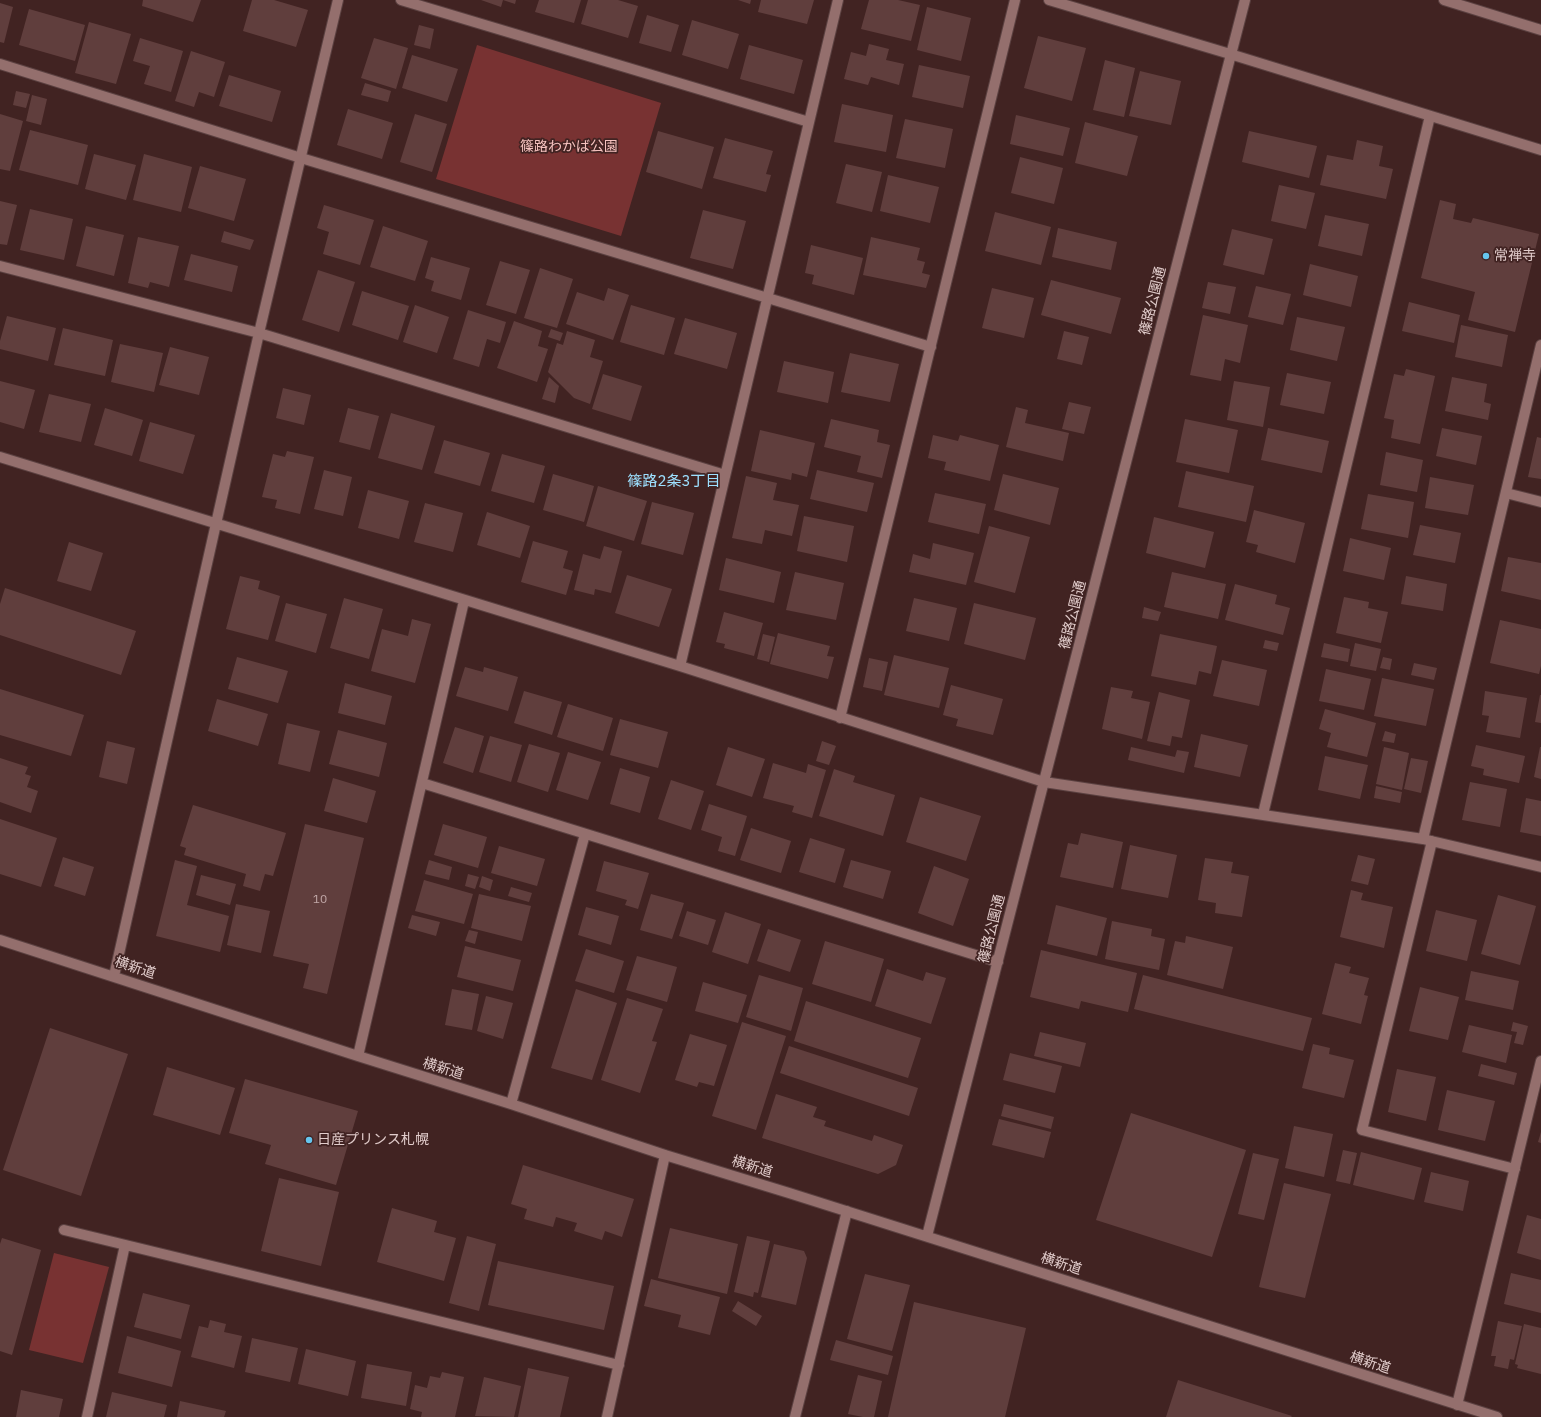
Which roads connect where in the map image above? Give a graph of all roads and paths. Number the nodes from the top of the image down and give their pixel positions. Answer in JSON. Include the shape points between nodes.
{"nodes":[{"id":1,"x":338,"y":0,"type":"edge"},
{"id":2,"x":401,"y":0,"type":"edge"},
{"id":3,"x":838,"y":0,"type":"edge"},
{"id":4,"x":1014,"y":0,"type":"edge"},
{"id":5,"x":1049,"y":0,"type":"edge"},
{"id":6,"x":1245,"y":0,"type":"edge"},
{"id":7,"x":1444,"y":0,"type":"edge"},
{"id":8,"x":1541,"y":30,"type":"edge"},
{"id":9,"x":1230,"y":54,"type":"junction"},
{"id":10,"x":0,"y":64,"type":"edge"},
{"id":11,"x":1430,"y":116,"type":"junction"},
{"id":12,"x":809,"y":122,"type":"junction"},
{"id":13,"x":1541,"y":150,"type":"edge"},
{"id":14,"x":301,"y":158,"type":"junction"},
{"id":15,"x":0,"y":266,"type":"edge"},
{"id":16,"x":768,"y":299,"type":"junction"},
{"id":17,"x":259,"y":333,"type":"junction"},
{"id":18,"x":1541,"y":346,"type":"edge"},
{"id":19,"x":930,"y":347,"type":"junction"},
{"id":20,"x":0,"y":457,"type":"edge"},
{"id":21,"x":725,"y":474,"type":"junction"},
{"id":22,"x":1506,"y":493,"type":"junction"},
{"id":23,"x":1541,"y":502,"type":"edge"},
{"id":24,"x":216,"y":524,"type":"junction"},
{"id":25,"x":464,"y":601,"type":"junction"},
{"id":26,"x":680,"y":666,"type":"junction"},
{"id":27,"x":840,"y":718,"type":"junction"},
{"id":28,"x":1044,"y":782,"type":"junction"},
{"id":29,"x":422,"y":783,"type":"junction"},
{"id":30,"x":1263,"y":814,"type":"junction"},
{"id":31,"x":585,"y":834,"type":"junction"},
{"id":32,"x":1428,"y":840,"type":"junction"},
{"id":33,"x":1541,"y":867,"type":"edge"},
{"id":34,"x":0,"y":940,"type":"edge"},
{"id":35,"x":998,"y":962,"type":"junction"},
{"id":36,"x":114,"y":976,"type":"junction"},
{"id":37,"x":358,"y":1056,"type":"junction"},
{"id":38,"x":1541,"y":1061,"type":"edge"},
{"id":39,"x":1540,"y":1072,"type":"edge"},
{"id":40,"x":511,"y":1104,"type":"junction"},
{"id":41,"x":665,"y":1156,"type":"junction"},
{"id":42,"x":1515,"y":1169,"type":"junction"},
{"id":43,"x":847,"y":1211,"type":"junction"},
{"id":44,"x":64,"y":1230,"type":"dead end"},
{"id":45,"x":927,"y":1236,"type":"junction"},
{"id":46,"x":125,"y":1244,"type":"junction"},
{"id":47,"x":619,"y":1365,"type":"junction"},
{"id":48,"x":1458,"y":1406,"type":"junction"},
{"id":49,"x":88,"y":1417,"type":"edge"},
{"id":50,"x":607,"y":1417,"type":"edge"},
{"id":51,"x":795,"y":1417,"type":"edge"},
{"id":52,"x":1497,"y":1417,"type":"edge"}],
"edges":[{"from":1,"to":14,"type":"street"},
{"from":2,"to":12,"type":"street"},
{"from":3,"to":12,"type":"street"},
{"from":4,"to":19,"type":"street"},
{"from":5,"to":9,"type":"street"},
{"from":6,"to":9,"type":"street","name":"篠路公園通"},
{"from":7,"to":8,"type":"street"},
{"from":9,"to":11,"type":"street"},
{"from":9,"to":28,"type":"street","name":"篠路公園通"},
{"from":10,"to":14,"type":"street"},
{"from":11,"to":13,"type":"street"},
{"from":11,"to":30,"type":"street"},
{"from":12,"to":16,"type":"street"},
{"from":14,"to":16,"type":"street"},
{"from":14,"to":17,"type":"street"},
{"from":15,"to":17,"type":"street"},
{"from":16,"to":19,"type":"street"},
{"from":16,"to":21,"type":"street"},
{"from":17,"to":21,"type":"street"},
{"from":17,"to":24,"type":"street"},
{"from":18,"to":22,"type":"street"},
{"from":19,"to":27,"type":"street"},
{"from":20,"to":24,"type":"street"},
{"from":21,"to":26,"type":"street"},
{"from":22,"to":23,"type":"street"},
{"from":22,"to":32,"type":"street"},
{"from":24,"to":25,"type":"street"},
{"from":24,"to":36,"type":"street"},
{"from":25,"to":26,"type":"street"},
{"from":25,"to":29,"type":"street"},
{"from":26,"to":27,"type":"street"},
{"from":27,"to":28,"type":"street"},
{"from":28,"to":30,"type":"street"},
{"from":28,"to":35,"type":"street","name":"篠路公園通"},
{"from":29,"to":31,"type":"street"},
{"from":29,"to":37,"type":"street"},
{"from":30,"to":32,"type":"street"},
{"from":31,"to":35,"type":"street"},
{"from":31,"to":40,"type":"street"},
{"from":32,"to":33,"type":"street"},
{"from":32,"to":42,"type":"street","via":[[1362,1130]]},
{"from":34,"to":36,"type":"street","name":"横新道"},
{"from":35,"to":45,"type":"street","name":"篠路公園通"},
{"from":36,"to":37,"type":"street","name":"横新道"},
{"from":37,"to":40,"type":"street","name":"横新道"},
{"from":38,"to":39,"type":"street"},
{"from":39,"to":42,"type":"street"},
{"from":40,"to":41,"type":"street","name":"横新道"},
{"from":41,"to":43,"type":"street","name":"横新道"},
{"from":41,"to":47,"type":"street"},
{"from":42,"to":48,"type":"street"},
{"from":43,"to":45,"type":"street","name":"横新道"},
{"from":43,"to":51,"type":"street"},
{"from":44,"to":46,"type":"street"},
{"from":45,"to":48,"type":"street","name":"横新道"},
{"from":46,"to":47,"type":"street"},
{"from":46,"to":49,"type":"street"},
{"from":47,"to":50,"type":"street"},
{"from":48,"to":52,"type":"street","name":"横新道"}]}
